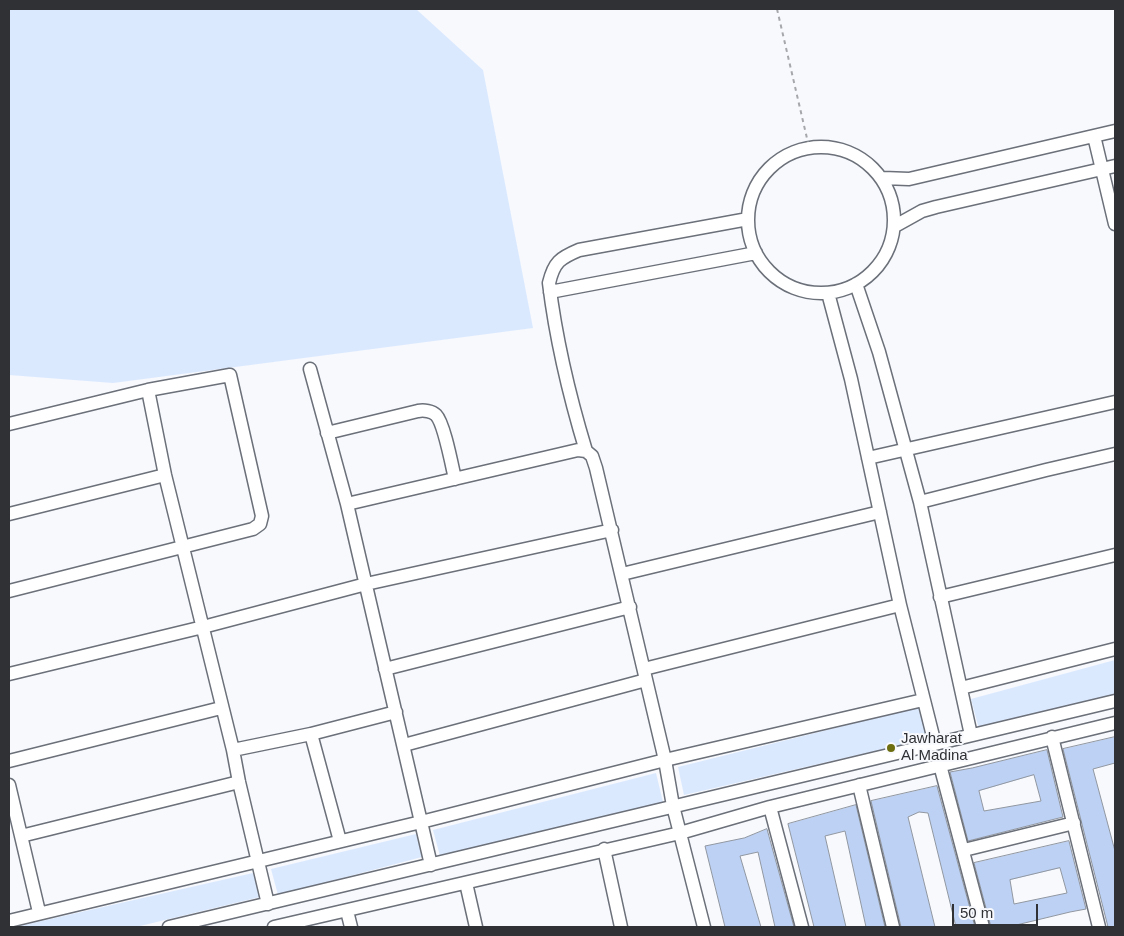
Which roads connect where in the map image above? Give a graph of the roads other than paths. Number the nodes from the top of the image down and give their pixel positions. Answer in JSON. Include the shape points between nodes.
{"nodes":[{"id":1,"x":1115,"y":131,"type":"edge"},
{"id":2,"x":1094,"y":136,"type":"junction"},
{"id":3,"x":1115,"y":166,"type":"edge"},
{"id":4,"x":1102,"y":169,"type":"junction"},
{"id":5,"x":883,"y":178,"type":"junction"},
{"id":6,"x":748,"y":219,"type":"junction"},
{"id":7,"x":1115,"y":224,"type":"edge"},
{"id":8,"x":895,"y":226,"type":"junction"},
{"id":9,"x":756,"y":253,"type":"junction"},
{"id":10,"x":856,"y":284,"type":"junction"},
{"id":11,"x":550,"y":292,"type":"junction"},
{"id":12,"x":828,"y":293,"type":"junction"},
{"id":13,"x":310,"y":369,"type":"dead end"},
{"id":14,"x":148,"y":390,"type":"junction"},
{"id":15,"x":1115,"y":402,"type":"edge"},
{"id":16,"x":9,"y":424,"type":"edge"},
{"id":17,"x":328,"y":433,"type":"junction"},
{"id":18,"x":586,"y":450,"type":"junction"},
{"id":19,"x":905,"y":450,"type":"junction"},
{"id":20,"x":1115,"y":454,"type":"edge"},
{"id":21,"x":868,"y":458,"type":"junction"},
{"id":22,"x":165,"y":475,"type":"junction"},
{"id":23,"x":455,"y":479,"type":"junction"},
{"id":24,"x":920,"y":502,"type":"junction"},
{"id":25,"x":347,"y":504,"type":"junction"},
{"id":26,"x":880,"y":512,"type":"junction"},
{"id":27,"x":9,"y":514,"type":"edge"},
{"id":28,"x":612,"y":530,"type":"junction"},
{"id":29,"x":183,"y":547,"type":"junction"},
{"id":30,"x":1115,"y":555,"type":"edge"},
{"id":31,"x":622,"y":574,"type":"junction"},
{"id":32,"x":366,"y":584,"type":"junction"},
{"id":33,"x":9,"y":591,"type":"edge"},
{"id":34,"x":940,"y":597,"type":"junction"},
{"id":35,"x":900,"y":605,"type":"junction"},
{"id":36,"x":630,"y":608,"type":"junction"},
{"id":37,"x":203,"y":627,"type":"junction"},
{"id":38,"x":1115,"y":649,"type":"edge"},
{"id":39,"x":385,"y":669,"type":"junction"},
{"id":40,"x":9,"y":674,"type":"edge"},
{"id":41,"x":645,"y":674,"type":"junction"},
{"id":42,"x":961,"y":688,"type":"junction"},
{"id":43,"x":923,"y":700,"type":"junction"},
{"id":44,"x":1115,"y":700,"type":"edge"},
{"id":45,"x":221,"y":708,"type":"junction"},
{"id":46,"x":396,"y":712,"type":"junction"},
{"id":47,"x":1115,"y":723,"type":"edge"},
{"id":48,"x":311,"y":734,"type":"junction"},
{"id":49,"x":971,"y":735,"type":"junction"},
{"id":50,"x":1052,"y":737,"type":"junction"},
{"id":51,"x":935,"y":744,"type":"junction"},
{"id":52,"x":404,"y":745,"type":"junction"},
{"id":53,"x":233,"y":750,"type":"junction"},
{"id":54,"x":665,"y":760,"type":"junction"},
{"id":55,"x":9,"y":761,"type":"edge"},
{"id":56,"x":940,"y":765,"type":"junction"},
{"id":57,"x":238,"y":782,"type":"junction"},
{"id":58,"x":859,"y":784,"type":"junction"},
{"id":59,"x":9,"y":785,"type":"edge"},
{"id":60,"x":674,"y":806,"type":"junction"},
{"id":61,"x":770,"y":807,"type":"junction"},
{"id":62,"x":421,"y":822,"type":"junction"},
{"id":63,"x":1074,"y":823,"type":"junction"},
{"id":64,"x":680,"y":833,"type":"junction"},
{"id":65,"x":21,"y":836,"type":"junction"},
{"id":66,"x":340,"y":841,"type":"junction"},
{"id":67,"x":604,"y":850,"type":"junction"},
{"id":68,"x":964,"y":850,"type":"junction"},
{"id":69,"x":258,"y":860,"type":"junction"},
{"id":70,"x":431,"y":865,"type":"junction"},
{"id":71,"x":466,"y":883,"type":"junction"},
{"id":72,"x":268,"y":904,"type":"junction"},
{"id":73,"x":347,"y":911,"type":"junction"},
{"id":74,"x":39,"y":912,"type":"junction"},
{"id":75,"x":9,"y":921,"type":"edge"},
{"id":76,"x":617,"y":926,"type":"edge"},
{"id":77,"x":169,"y":927,"type":"edge"},
{"id":78,"x":274,"y":927,"type":"edge"},
{"id":79,"x":351,"y":927,"type":"edge"},
{"id":80,"x":476,"y":927,"type":"edge"},
{"id":81,"x":704,"y":927,"type":"edge"},
{"id":82,"x":802,"y":927,"type":"edge"},
{"id":83,"x":893,"y":927,"type":"edge"},
{"id":84,"x":983,"y":927,"type":"edge"},
{"id":85,"x":1099,"y":927,"type":"edge"}],
"edges":[{"from":1,"to":2,"type":"street"},
{"from":2,"to":4,"type":"street"},
{"from":2,"to":5,"type":"street","via":[[909,179]]},
{"from":3,"to":4,"type":"street"},
{"from":4,"to":7,"type":"street"},
{"from":4,"to":8,"type":"street","via":[[936,207]]},
{"from":5,"to":6,"type":"street","via":[[857,156],[834,148],[809,148],[785,156],[766,172],[752,194]]},
{"from":5,"to":8,"type":"street","via":[[894,209]]},
{"from":6,"to":9,"type":"street"},
{"from":6,"to":11,"type":"street","via":[[579,250],[562,257],[556,264],[549,283]]},
{"from":8,"to":10,"type":"street","via":[[883,260]]},
{"from":9,"to":11,"type":"street"},
{"from":9,"to":12,"type":"street","via":[[769,271],[786,284],[806,292]]},
{"from":10,"to":12,"type":"street"},
{"from":10,"to":19,"type":"street","via":[[880,352]]},
{"from":11,"to":18,"type":"street","via":[[568,390]]},
{"from":12,"to":21,"type":"street"},
{"from":13,"to":17,"type":"street"},
{"from":14,"to":16,"type":"street"},
{"from":14,"to":22,"type":"street"},
{"from":14,"to":29,"type":"street","via":[[230,375],[262,516],[260,524],[253,529]]},
{"from":15,"to":19,"type":"street"},
{"from":17,"to":23,"type":"street","via":[[423,410],[433,413],[440,421]]},
{"from":17,"to":25,"type":"street"},
{"from":18,"to":23,"type":"street"},
{"from":18,"to":28,"type":"street","via":[[596,468]]},
{"from":19,"to":21,"type":"street"},
{"from":19,"to":24,"type":"street"},
{"from":20,"to":24,"type":"street"},
{"from":21,"to":26,"type":"street"},
{"from":22,"to":27,"type":"street"},
{"from":22,"to":29,"type":"street"},
{"from":23,"to":25,"type":"street"},
{"from":24,"to":34,"type":"street"},
{"from":25,"to":32,"type":"street"},
{"from":26,"to":31,"type":"street"},
{"from":26,"to":35,"type":"street"},
{"from":28,"to":31,"type":"street"},
{"from":28,"to":32,"type":"street"},
{"from":29,"to":33,"type":"street"},
{"from":29,"to":37,"type":"street"},
{"from":30,"to":34,"type":"street"},
{"from":31,"to":36,"type":"street"},
{"from":32,"to":37,"type":"street"},
{"from":32,"to":39,"type":"street"},
{"from":34,"to":42,"type":"street"},
{"from":35,"to":41,"type":"street"},
{"from":35,"to":43,"type":"street"},
{"from":36,"to":39,"type":"street"},
{"from":36,"to":41,"type":"street"},
{"from":37,"to":40,"type":"street"},
{"from":37,"to":45,"type":"street"},
{"from":38,"to":42,"type":"street"},
{"from":39,"to":46,"type":"street"},
{"from":41,"to":52,"type":"street"},
{"from":41,"to":54,"type":"street"},
{"from":42,"to":49,"type":"street"},
{"from":43,"to":51,"type":"street"},
{"from":43,"to":54,"type":"street"},
{"from":44,"to":49,"type":"street"},
{"from":45,"to":53,"type":"street"},
{"from":45,"to":55,"type":"street"},
{"from":46,"to":48,"type":"street"},
{"from":46,"to":52,"type":"street"},
{"from":47,"to":50,"type":"street"},
{"from":48,"to":53,"type":"street"},
{"from":48,"to":66,"type":"street"},
{"from":49,"to":51,"type":"street"},
{"from":50,"to":56,"type":"street"},
{"from":50,"to":63,"type":"street"},
{"from":51,"to":60,"type":"street"},
{"from":52,"to":62,"type":"street"},
{"from":53,"to":57,"type":"street"},
{"from":54,"to":60,"type":"street"},
{"from":54,"to":62,"type":"street"},
{"from":56,"to":58,"type":"street"},
{"from":56,"to":68,"type":"street"},
{"from":57,"to":65,"type":"street"},
{"from":57,"to":69,"type":"street"},
{"from":58,"to":61,"type":"street"},
{"from":58,"to":83,"type":"street"},
{"from":59,"to":65,"type":"street"},
{"from":60,"to":64,"type":"street"},
{"from":60,"to":70,"type":"street"},
{"from":61,"to":64,"type":"street"},
{"from":61,"to":82,"type":"street"},
{"from":62,"to":66,"type":"street"},
{"from":62,"to":70,"type":"street"},
{"from":63,"to":68,"type":"street"},
{"from":63,"to":85,"type":"street"},
{"from":64,"to":67,"type":"street"},
{"from":64,"to":81,"type":"street"},
{"from":65,"to":74,"type":"street"},
{"from":66,"to":69,"type":"street"},
{"from":67,"to":71,"type":"street"},
{"from":67,"to":76,"type":"street"},
{"from":68,"to":84,"type":"street"},
{"from":69,"to":72,"type":"street"},
{"from":69,"to":74,"type":"street"},
{"from":70,"to":72,"type":"street"},
{"from":71,"to":73,"type":"street"},
{"from":71,"to":80,"type":"street"},
{"from":72,"to":77,"type":"street"},
{"from":73,"to":78,"type":"street"},
{"from":73,"to":79,"type":"street"},
{"from":74,"to":75,"type":"street"}]}
